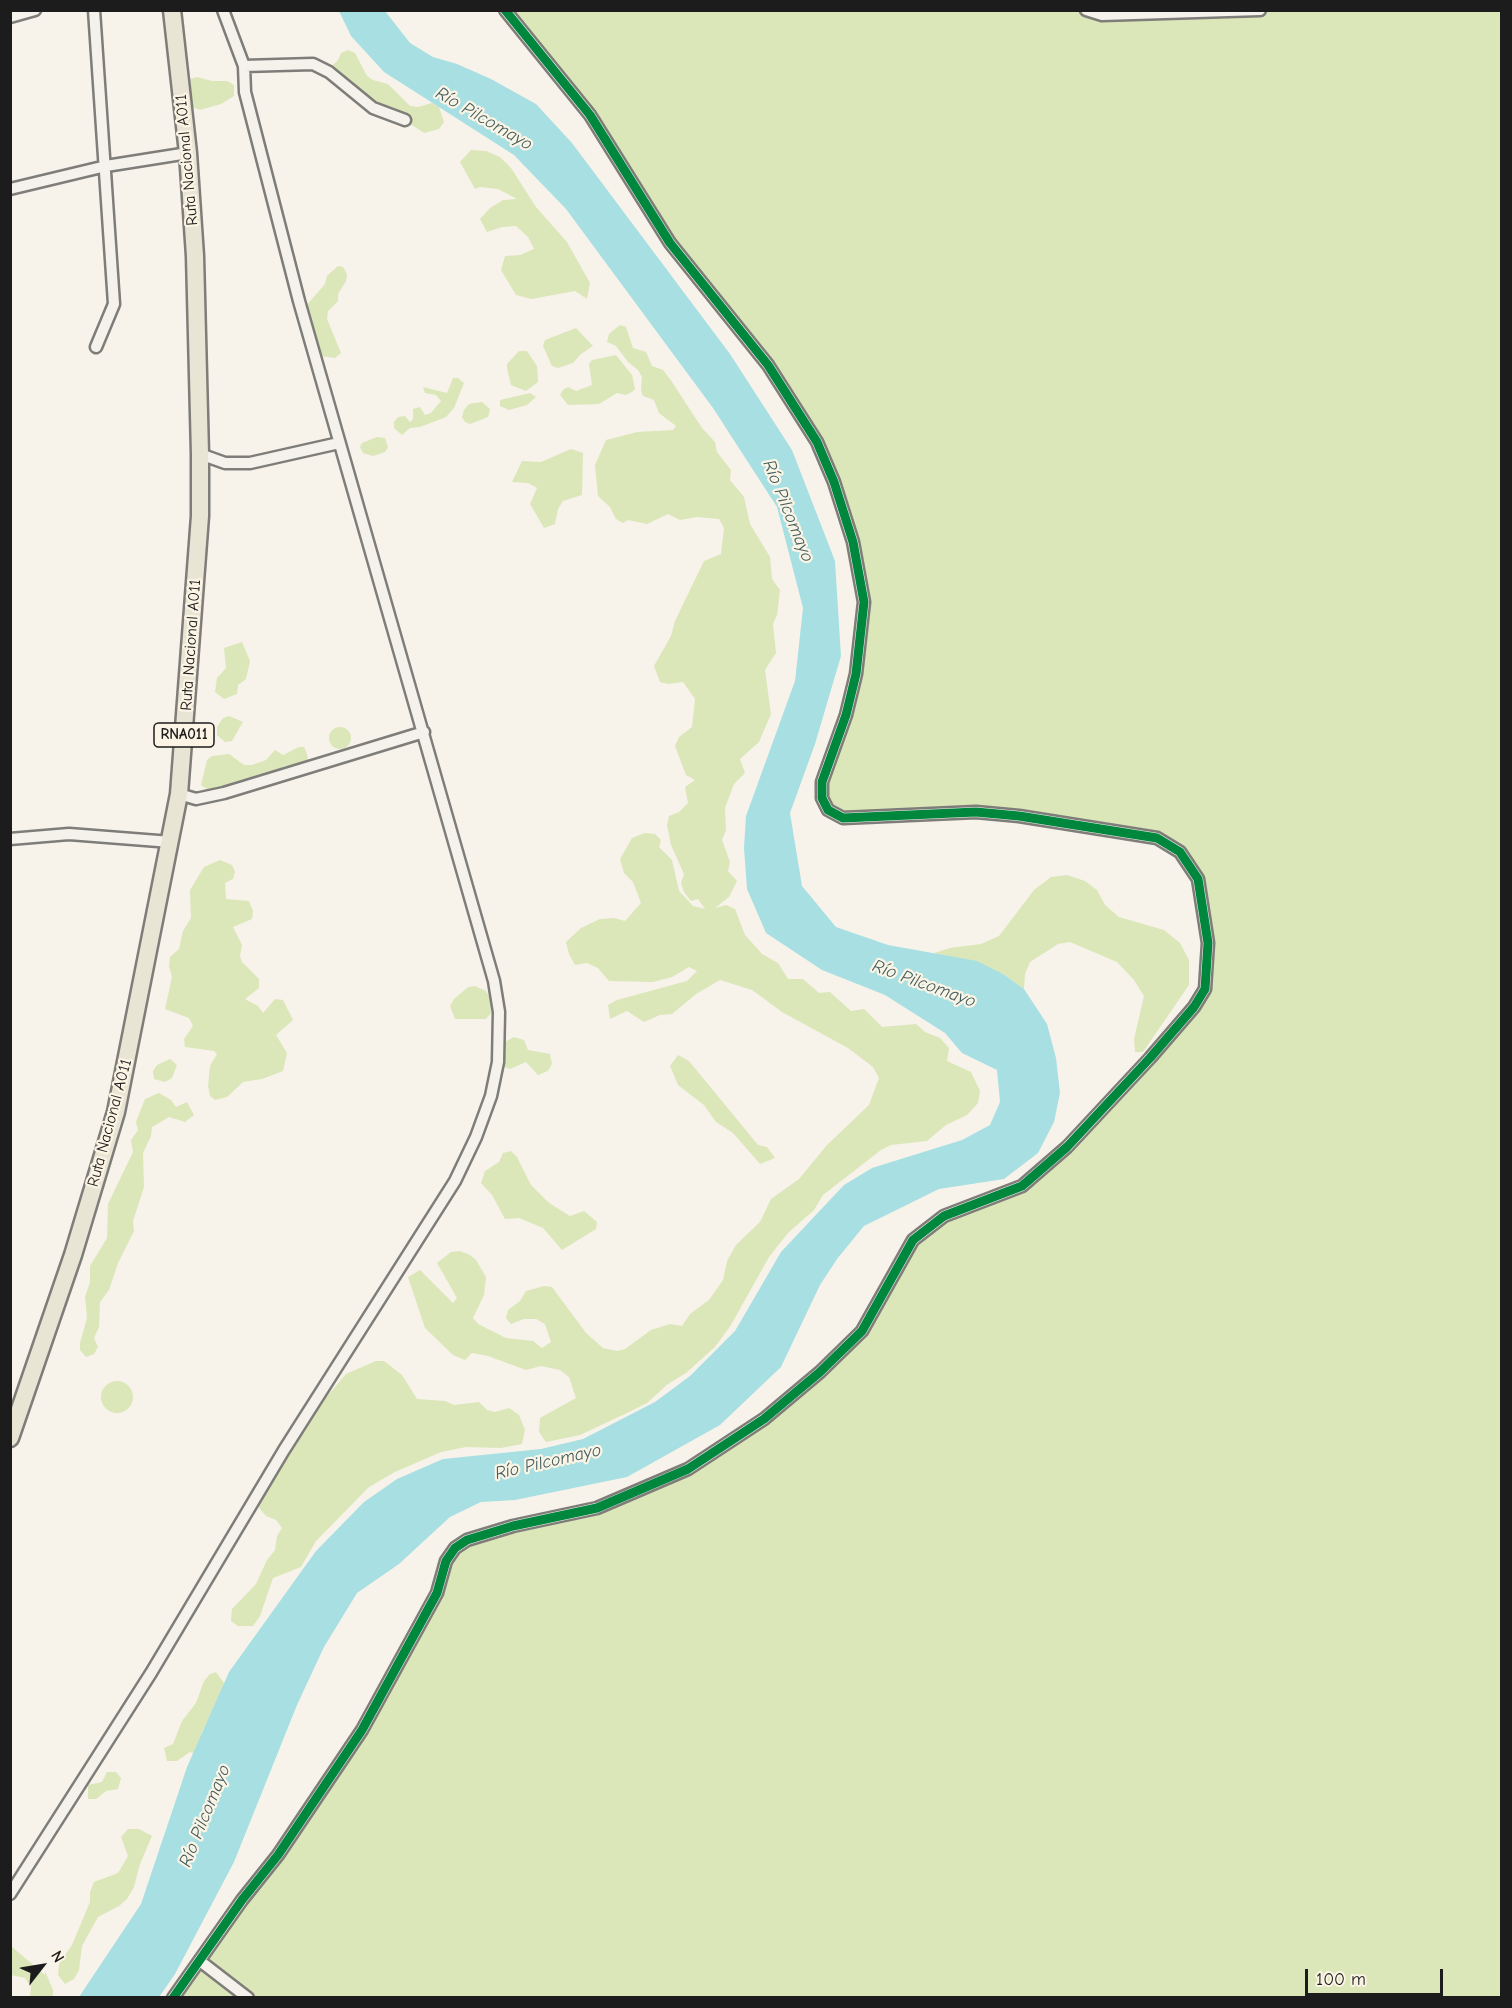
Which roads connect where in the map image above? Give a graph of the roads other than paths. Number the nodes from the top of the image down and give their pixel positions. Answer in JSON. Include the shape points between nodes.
{"nodes":[{"id":1,"x":35,"y":10,"type":"edge"},
{"id":2,"x":94,"y":10,"type":"edge"},
{"id":3,"x":172,"y":10,"type":"edge"},
{"id":4,"x":224,"y":10,"type":"edge"},
{"id":5,"x":505,"y":10,"type":"edge"},
{"id":6,"x":1086,"y":10,"type":"edge"},
{"id":7,"x":1260,"y":10,"type":"edge"},
{"id":8,"x":10,"y":17,"type":"edge"},
{"id":9,"x":244,"y":66,"type":"junction"},
{"id":10,"x":405,"y":120,"type":"dead end"},
{"id":11,"x":188,"y":153,"type":"junction"},
{"id":12,"x":106,"y":166,"type":"junction"},
{"id":13,"x":10,"y":189,"type":"edge"},
{"id":14,"x":96,"y":346,"type":"dead end"},
{"id":15,"x":339,"y":443,"type":"junction"},
{"id":16,"x":200,"y":454,"type":"junction"},
{"id":17,"x":424,"y":732,"type":"junction"},
{"id":18,"x":179,"y":794,"type":"junction"},
{"id":19,"x":10,"y":839,"type":"edge"},
{"id":20,"x":171,"y":842,"type":"junction"},
{"id":21,"x":10,"y":1438,"type":"edge"},
{"id":22,"x":10,"y":1894,"type":"edge"},
{"id":23,"x":200,"y":1961,"type":"junction"},
{"id":24,"x":173,"y":1998,"type":"edge"},
{"id":25,"x":248,"y":1998,"type":"edge"}],
"edges":[{"from":1,"to":8,"type":"street"},
{"from":2,"to":12,"type":"street"},
{"from":3,"to":11,"type":"main road","name":"Ruta Nacional A011","number":"RNA011"},
{"from":4,"to":9,"type":"street"},
{"from":5,"to":23,"type":"street","via":[[590,115],[670,243],[768,365],[817,442],[834,482],[853,542],[864,602],[854,684],[822,782],[822,798],[828,810],[843,818],[976,812],[1157,838],[1180,852],[1198,879],[1208,943],[1205,989],[1150,1058],[1067,1147],[1022,1186],[944,1216],[913,1240],[862,1331],[764,1419],[688,1469],[597,1508],[513,1526],[466,1540],[455,1548],[446,1561],[437,1593],[362,1730]]},
{"from":6,"to":7,"type":"street","via":[[1102,15]]},
{"from":9,"to":10,"type":"street","via":[[313,64],[329,72],[373,108]]},
{"from":9,"to":15,"type":"street","via":[[245,92]]},
{"from":11,"to":12,"type":"street"},
{"from":11,"to":16,"type":"main road","name":"Ruta Nacional A011","number":"RNA011"},
{"from":12,"to":13,"type":"street"},
{"from":12,"to":14,"type":"street","via":[[114,304]]},
{"from":15,"to":16,"type":"street","via":[[250,463],[225,463]]},
{"from":15,"to":17,"type":"street"},
{"from":16,"to":18,"type":"main road","name":"Ruta Nacional A011","number":"RNA011","via":[[200,516]]},
{"from":17,"to":18,"type":"street","via":[[224,792],[196,799]]},
{"from":17,"to":22,"type":"street","via":[[494,981],[500,1041],[491,1096],[455,1181]]},
{"from":18,"to":20,"type":"main road","name":"Ruta Nacional A011","number":"RNA011"},
{"from":19,"to":20,"type":"street","via":[[69,834]]},
{"from":20,"to":21,"type":"main road","name":"Ruta Nacional A011","number":"RNA011","via":[[116,1112],[73,1256]]},
{"from":23,"to":24,"type":"street"},
{"from":23,"to":25,"type":"street"}]}
